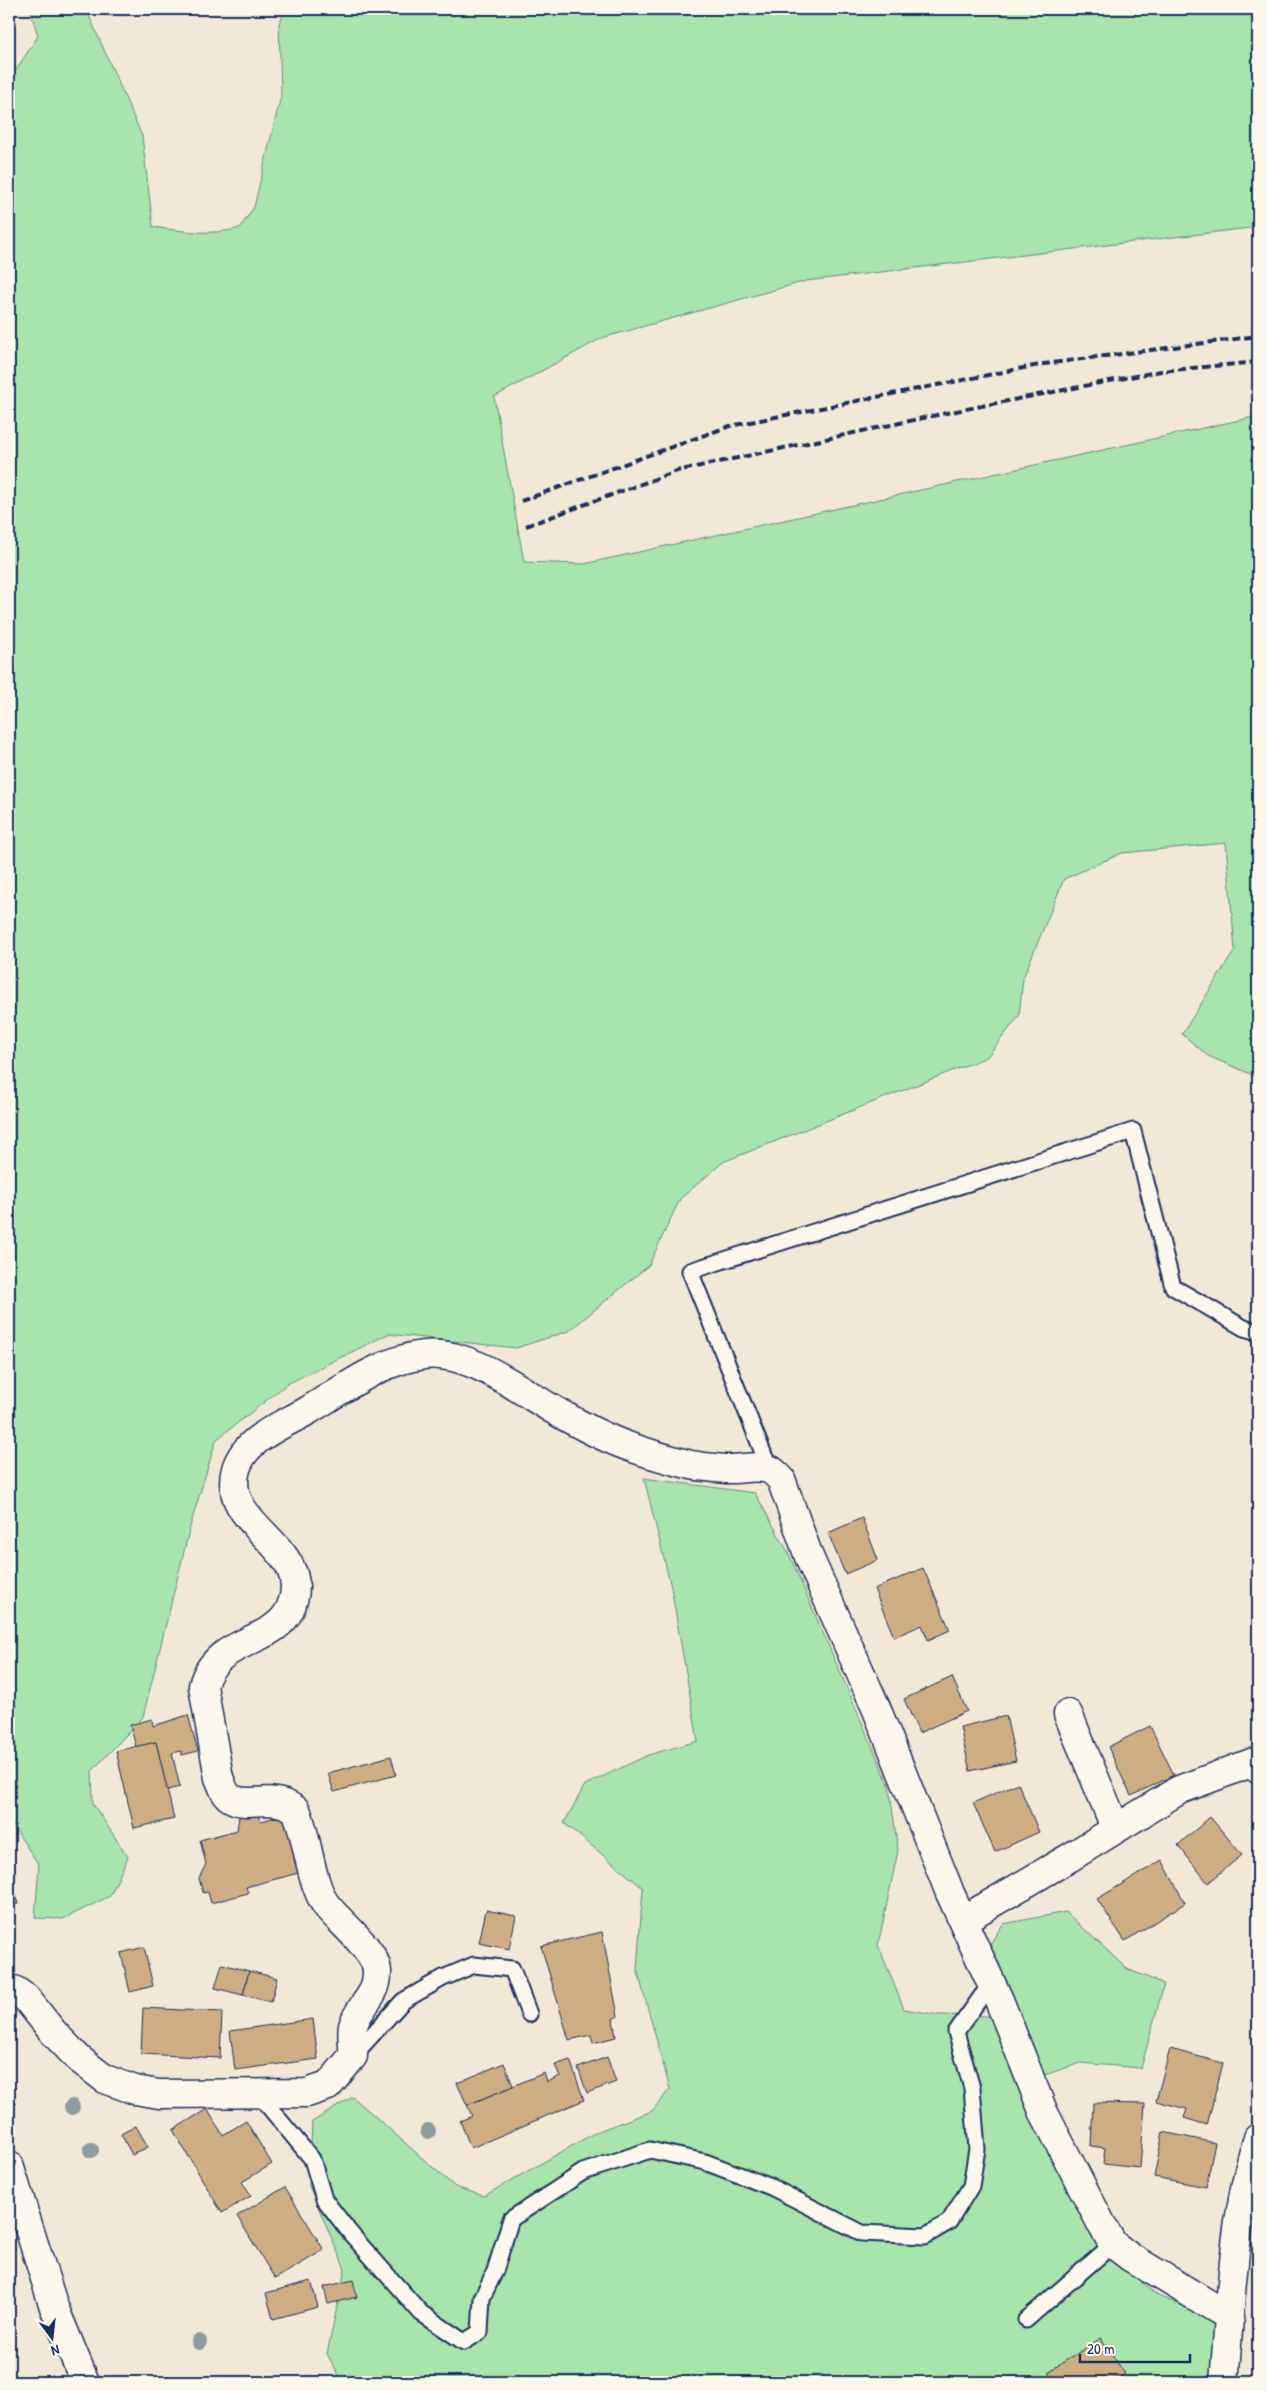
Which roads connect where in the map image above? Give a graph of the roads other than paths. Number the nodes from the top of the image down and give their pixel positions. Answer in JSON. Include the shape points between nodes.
{"nodes":[{"id":1,"x":1258,"y":1332,"type":"edge"},
{"id":2,"x":770,"y":1470,"type":"junction"},
{"id":3,"x":1068,"y":1714,"type":"dead end"},
{"id":4,"x":1258,"y":1769,"type":"edge"},
{"id":5,"x":1116,"y":1829,"type":"junction"},
{"id":6,"x":963,"y":1920,"type":"junction"},
{"id":7,"x":991,"y":1984,"type":"junction"},
{"id":8,"x":9,"y":1990,"type":"edge"},
{"id":9,"x":529,"y":2014,"type":"dead end"},
{"id":10,"x":353,"y":2056,"type":"junction"},
{"id":11,"x":259,"y":2095,"type":"junction"},
{"id":12,"x":1258,"y":2138,"type":"edge"},
{"id":13,"x":9,"y":2165,"type":"edge"},
{"id":14,"x":1114,"y":2244,"type":"junction"},
{"id":15,"x":1230,"y":2317,"type":"junction"},
{"id":16,"x":1026,"y":2320,"type":"dead end"},
{"id":17,"x":85,"y":2382,"type":"edge"},
{"id":18,"x":1224,"y":2382,"type":"edge"}],
"edges":[{"from":1,"to":2,"type":"lane","via":[[1244,1328],[1173,1286],[1133,1131],[690,1272]]},
{"from":2,"to":6,"type":"street","via":[[781,1478],[809,1557],[877,1710]]},
{"from":2,"to":10,"type":"street","via":[[691,1465],[629,1447],[588,1429],[479,1366],[448,1356],[425,1354],[370,1373],[260,1437],[240,1460],[235,1480],[240,1507],[286,1557],[294,1596],[289,1612],[277,1625],[230,1650],[213,1662],[206,1672],[203,1686],[219,1778],[231,1798],[275,1800],[296,1810],[325,1903],[355,1934],[373,1959],[377,1968],[376,1985],[353,2026]]},
{"from":3,"to":5,"type":"street"},
{"from":4,"to":5,"type":"street","via":[[1251,1763],[1179,1790]]},
{"from":5,"to":6,"type":"street"},
{"from":6,"to":7,"type":"street"},
{"from":7,"to":11,"type":"lane","via":[[956,2032],[972,2088],[977,2149],[970,2186],[950,2222],[925,2236],[862,2233],[762,2184],[704,2162],[650,2150],[583,2172],[511,2219],[495,2271],[482,2298],[480,2332],[464,2342],[421,2312],[351,2234],[324,2199],[312,2159]]},
{"from":7,"to":14,"type":"street","via":[[1043,2111]]},
{"from":8,"to":11,"type":"street","via":[[26,1998],[79,2059],[105,2079],[135,2090],[159,2094]]},
{"from":9,"to":10,"type":"lane","via":[[512,1969],[474,1965],[403,2001]]},
{"from":10,"to":11,"type":"street","via":[[328,2086],[307,2093]]},
{"from":12,"to":15,"type":"street","via":[[1251,2159],[1236,2246]]},
{"from":13,"to":17,"type":"street","via":[[54,2307]]},
{"from":14,"to":15,"type":"street","via":[[1156,2274]]},
{"from":14,"to":16,"type":"lane"},
{"from":15,"to":18,"type":"street"}]}
